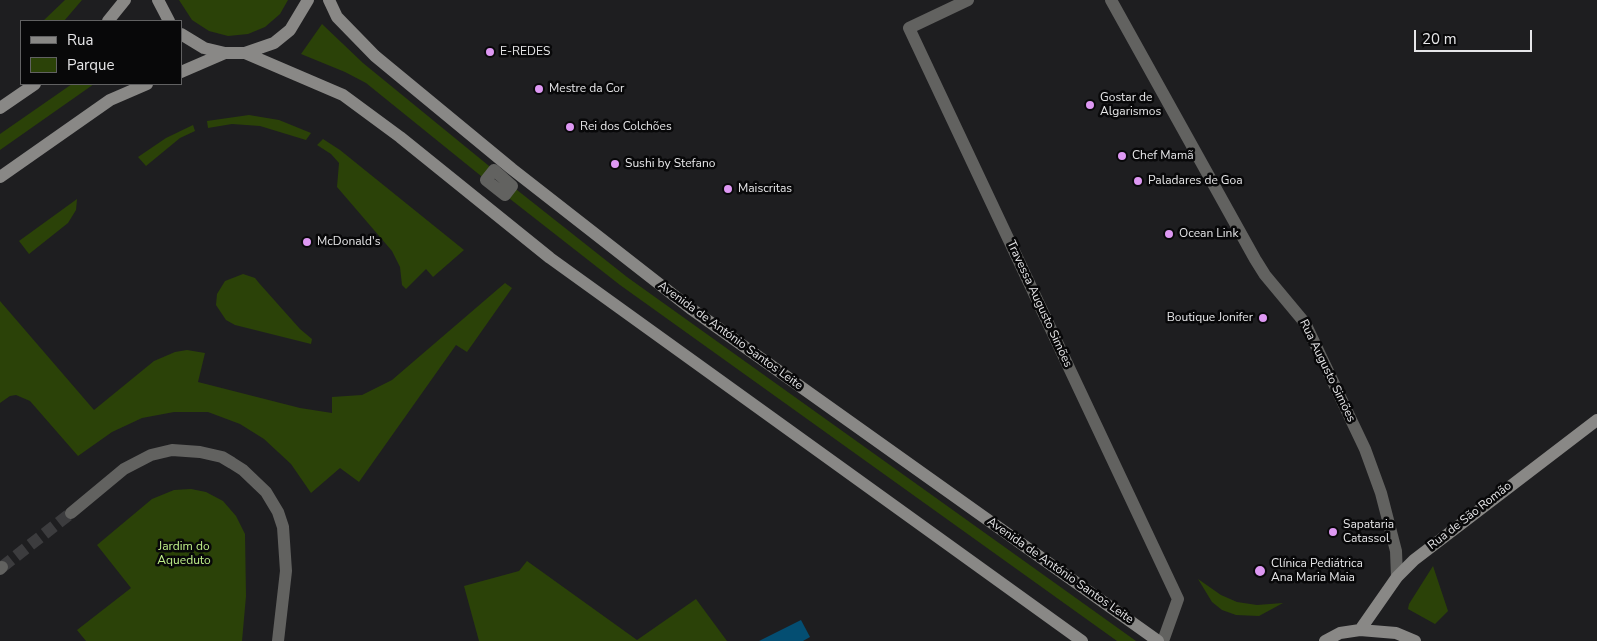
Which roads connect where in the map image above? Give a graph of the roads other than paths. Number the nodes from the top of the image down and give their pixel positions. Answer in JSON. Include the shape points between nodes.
{"nodes":[{"id":1,"x":125,"y":0,"type":"edge"},
{"id":2,"x":158,"y":0,"type":"edge"},
{"id":3,"x":308,"y":0,"type":"edge"},
{"id":4,"x":329,"y":0,"type":"edge"},
{"id":5,"x":968,"y":0,"type":"edge"},
{"id":6,"x":1111,"y":0,"type":"edge"},
{"id":7,"x":109,"y":20,"type":"edge"},
{"id":8,"x":168,"y":20,"type":"edge"},
{"id":9,"x":182,"y":35,"type":"edge"},
{"id":10,"x":225,"y":53,"type":"junction"},
{"id":11,"x":246,"y":53,"type":"junction"},
{"id":12,"x":182,"y":72,"type":"edge"},
{"id":13,"x":34,"y":85,"type":"edge"},
{"id":14,"x":144,"y":85,"type":"edge"},
{"id":15,"x":0,"y":108,"type":"edge"},
{"id":16,"x":0,"y":177,"type":"edge"},
{"id":17,"x":1597,"y":420,"type":"edge"},
{"id":18,"x":71,"y":513,"type":"tunnel mouth"},
{"id":19,"x":1398,"y":577,"type":"junction"},
{"id":20,"x":1360,"y":630,"type":"junction"},
{"id":21,"x":278,"y":641,"type":"edge"},
{"id":22,"x":1082,"y":641,"type":"edge"},
{"id":23,"x":1158,"y":641,"type":"edge"},
{"id":24,"x":1163,"y":641,"type":"edge"},
{"id":25,"x":1325,"y":641,"type":"edge"},
{"id":26,"x":1415,"y":641,"type":"edge"}],
"edges":[{"from":1,"to":7,"type":"main road"},
{"from":2,"to":8,"type":"main road"},
{"from":3,"to":11,"type":"main road","via":[[290,30],[274,42]]},
{"from":4,"to":23,"type":"main road","name":"Avenida de António Santos Leite","via":[[337,17],[375,56],[512,169],[690,308]]},
{"from":5,"to":24,"type":"street","name":"Travessa Augusto Simões","via":[[909,28],[1178,599]]},
{"from":6,"to":19,"type":"street","name":"Rua Augusto Simões","via":[[1255,259],[1306,323],[1365,449],[1381,493],[1396,551]]},
{"from":9,"to":10,"type":"main road","via":[[204,48]]},
{"from":10,"to":11,"type":"main road"},
{"from":10,"to":12,"type":"main road"},
{"from":11,"to":22,"type":"main road","via":[[343,95],[416,149],[550,258]]},
{"from":13,"to":15,"type":"main road"},
{"from":14,"to":16,"type":"main road","via":[[110,100]]},
{"from":17,"to":19,"type":"main road","name":"Rua de São Romão","via":[[1437,542]]},
{"from":18,"to":21,"type":"street","via":[[124,469],[151,454],[184,450],[222,457],[232,463],[266,492],[283,526],[286,571]]},
{"from":19,"to":20,"type":"main road","name":"Rua de São Romão"},
{"from":20,"to":25,"type":"main road","via":[[1340,633]]},
{"from":20,"to":26,"type":"main road","via":[[1396,634]]}]}
